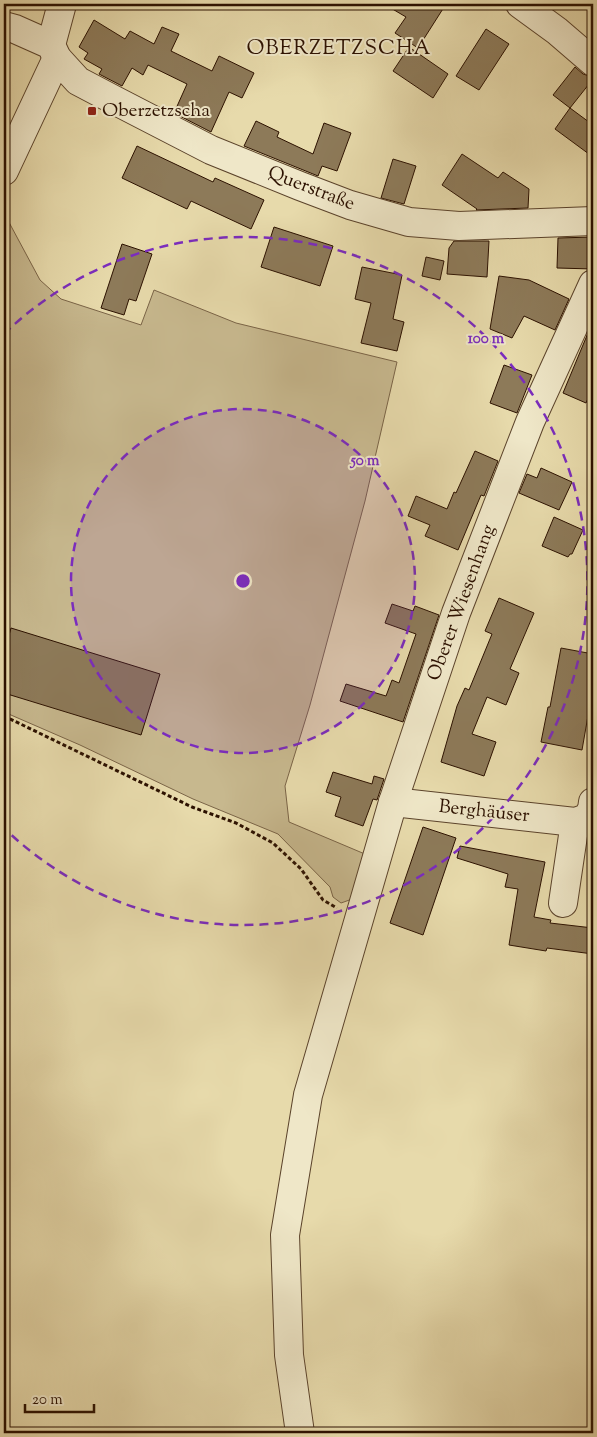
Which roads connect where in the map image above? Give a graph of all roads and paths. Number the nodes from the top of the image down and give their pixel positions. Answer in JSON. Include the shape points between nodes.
{"nodes":[{"id":1,"x":62,"y":4,"type":"edge"},
{"id":2,"x":520,"y":4,"type":"edge"},
{"id":3,"x":4,"y":26,"type":"edge"},
{"id":4,"x":54,"y":52,"type":"junction"},
{"id":5,"x":593,"y":62,"type":"edge"},
{"id":6,"x":4,"y":171,"type":"edge"},
{"id":7,"x":593,"y":221,"type":"edge"},
{"id":8,"x":593,"y":284,"type":"edge"},
{"id":9,"x":4,"y":716,"type":"edge"},
{"id":10,"x":393,"y":802,"type":"junction"},
{"id":11,"x":584,"y":812,"type":"edge"},
{"id":12,"x":563,"y":903,"type":"dead end"},
{"id":13,"x":359,"y":921,"type":"junction"},
{"id":14,"x":300,"y":1433,"type":"edge"}],
"edges":[{"from":1,"to":4,"type":"street"},
{"from":2,"to":5,"type":"street"},
{"from":3,"to":4,"type":"street","name":"Querstraße"},
{"from":4,"to":6,"type":"street"},
{"from":4,"to":7,"type":"street","name":"Querstraße","via":[[78,80],[211,150],[350,205],[409,222],[459,226]]},
{"from":8,"to":10,"type":"street","name":"Oberer Wiesenhang","via":[[530,422],[456,613]]},
{"from":9,"to":13,"type":"path","via":[[274,843],[301,869],[323,900]]},
{"from":10,"to":11,"type":"street","name":"Berghäuser"},
{"from":10,"to":13,"type":"street","name":"Oberer Wiesenhang"},
{"from":11,"to":12,"type":"street","name":"Berghäuser"},
{"from":13,"to":14,"type":"street","name":"Oberer Wiesenhang","via":[[308,1095],[285,1235],[289,1355]]}]}
